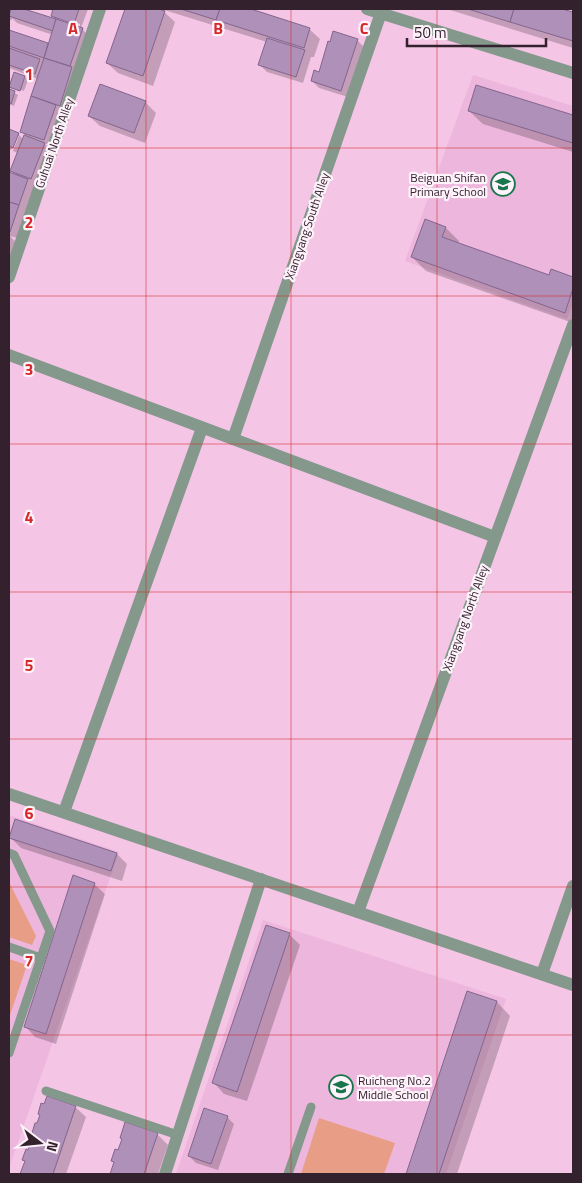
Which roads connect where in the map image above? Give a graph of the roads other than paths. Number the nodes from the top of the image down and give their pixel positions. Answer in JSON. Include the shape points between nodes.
{"nodes":[{"id":1,"x":100,"y":9,"type":"edge"},
{"id":2,"x":367,"y":9,"type":"edge"},
{"id":3,"x":381,"y":13,"type":"junction"},
{"id":4,"x":573,"y":73,"type":"edge"},
{"id":5,"x":9,"y":277,"type":"edge"},
{"id":6,"x":573,"y":324,"type":"edge"},
{"id":7,"x":9,"y":356,"type":"edge"},
{"id":8,"x":202,"y":428,"type":"junction"},
{"id":9,"x":233,"y":439,"type":"junction"},
{"id":10,"x":495,"y":536,"type":"junction"},
{"id":11,"x":9,"y":794,"type":"edge"},
{"id":12,"x":64,"y":812,"type":"junction"},
{"id":13,"x":9,"y":853,"type":"edge"},
{"id":14,"x":261,"y":879,"type":"junction"},
{"id":15,"x":573,"y":886,"type":"edge"},
{"id":16,"x":358,"y":912,"type":"junction"},
{"id":17,"x":9,"y":947,"type":"edge"},
{"id":18,"x":41,"y":958,"type":"junction"},
{"id":19,"x":542,"y":974,"type":"junction"},
{"id":20,"x":573,"y":984,"type":"edge"},
{"id":21,"x":9,"y":1053,"type":"edge"},
{"id":22,"x":46,"y":1091,"type":"dead end"},
{"id":23,"x":311,"y":1107,"type":"dead end"},
{"id":24,"x":178,"y":1135,"type":"junction"},
{"id":25,"x":166,"y":1174,"type":"edge"},
{"id":26,"x":288,"y":1174,"type":"edge"}],
"edges":[{"from":1,"to":5,"type":"street","name":"Guhuai North Alley"},
{"from":2,"to":3,"type":"street"},
{"from":3,"to":4,"type":"street"},
{"from":3,"to":9,"type":"street","name":"Xiangyang South Alley"},
{"from":6,"to":10,"type":"street","name":"Xiangyang North Alley"},
{"from":7,"to":8,"type":"street"},
{"from":8,"to":9,"type":"street"},
{"from":8,"to":12,"type":"street"},
{"from":9,"to":10,"type":"street"},
{"from":10,"to":16,"type":"street","name":"Xiangyang North Alley"},
{"from":11,"to":12,"type":"street"},
{"from":12,"to":14,"type":"street"},
{"from":13,"to":18,"type":"lane","via":[[14,855],[50,931]]},
{"from":14,"to":16,"type":"street"},
{"from":14,"to":24,"type":"street"},
{"from":15,"to":19,"type":"street"},
{"from":16,"to":19,"type":"street"},
{"from":17,"to":18,"type":"lane"},
{"from":18,"to":21,"type":"lane"},
{"from":19,"to":20,"type":"street"},
{"from":22,"to":24,"type":"lane"},
{"from":23,"to":26,"type":"lane"},
{"from":24,"to":25,"type":"street"}]}
